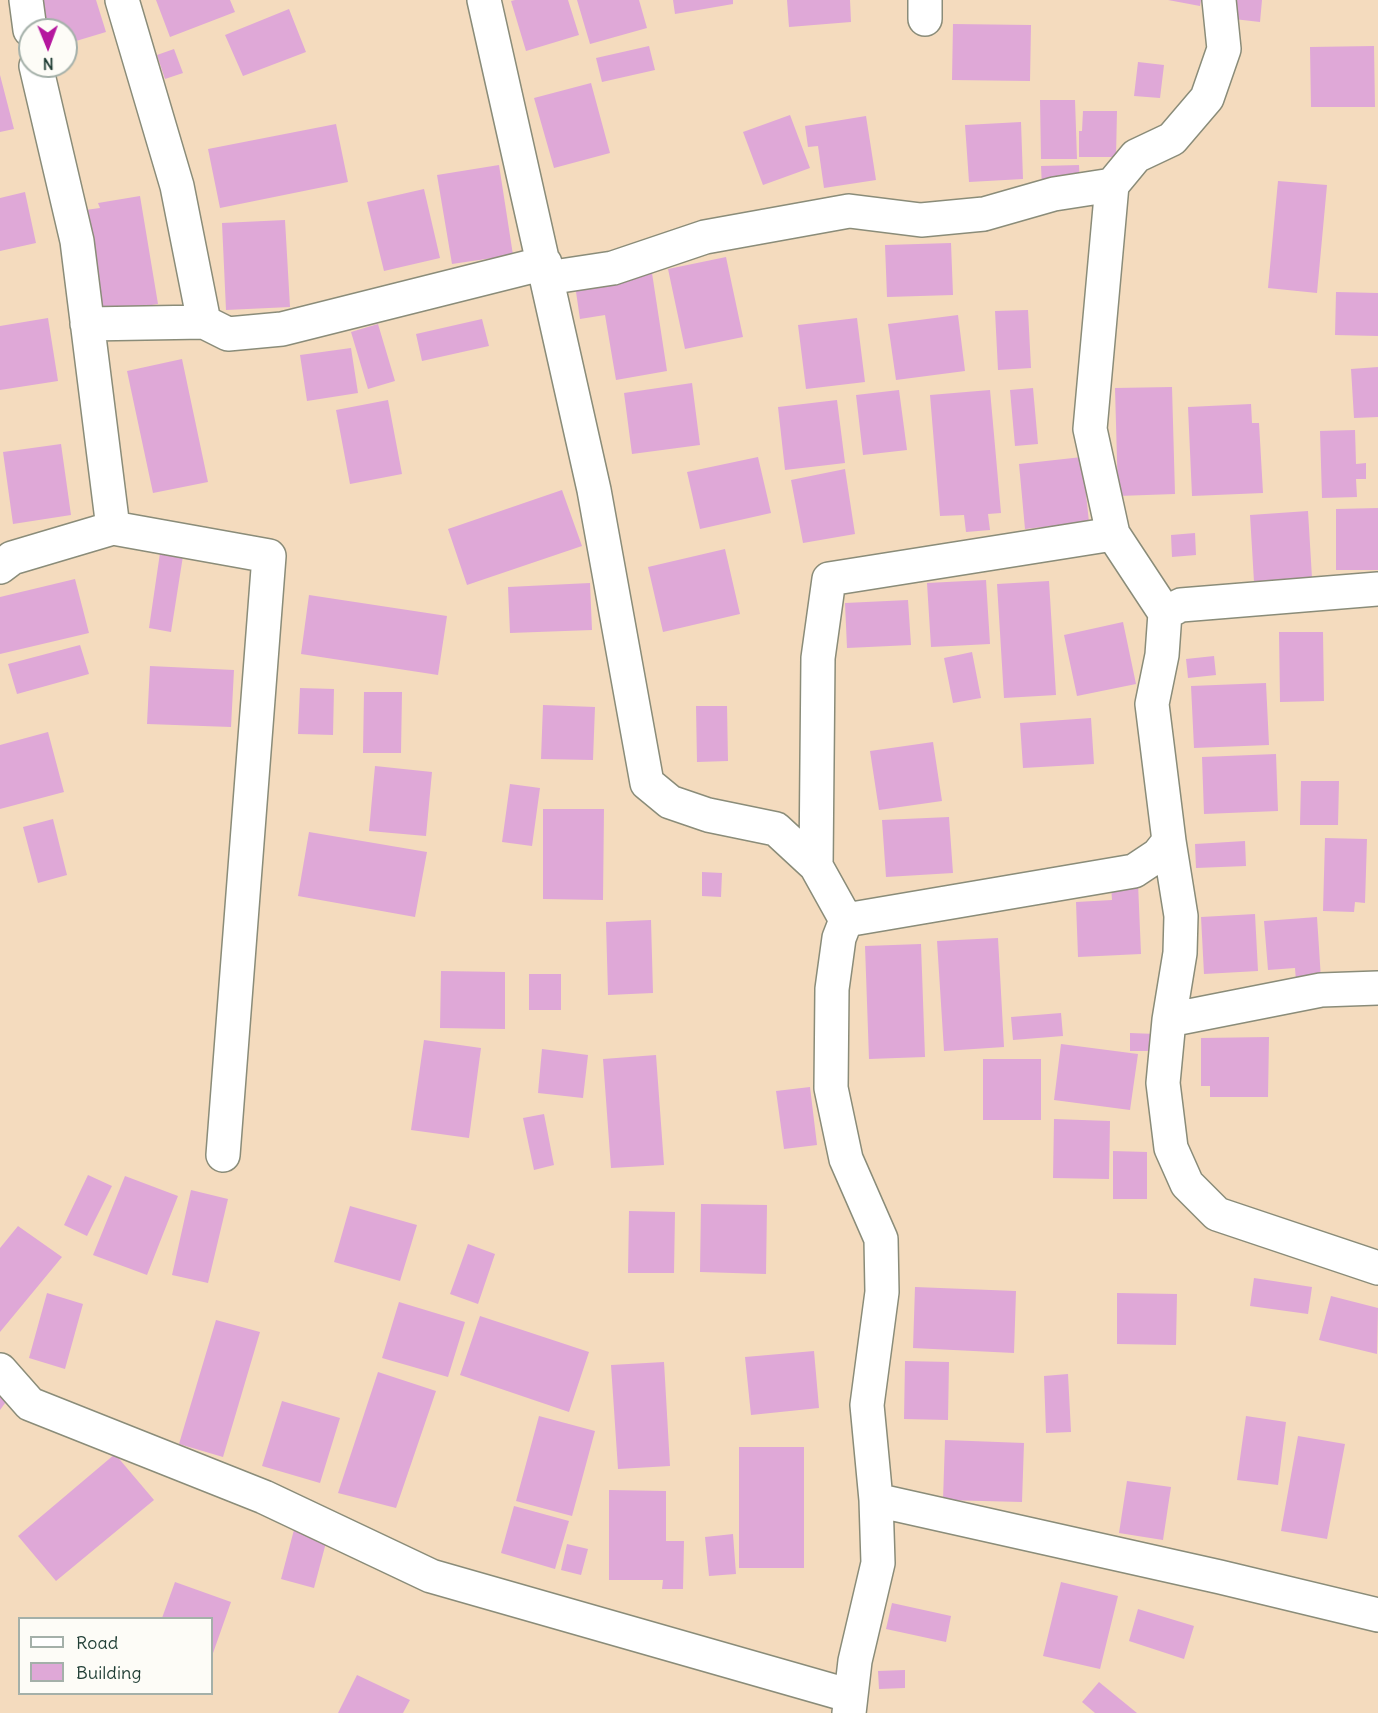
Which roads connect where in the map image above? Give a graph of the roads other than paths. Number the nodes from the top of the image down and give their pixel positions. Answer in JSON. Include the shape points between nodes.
{"nodes":[{"id":1,"x":26,"y":0,"type":"edge"},
{"id":2,"x":122,"y":0,"type":"edge"},
{"id":3,"x":484,"y":0,"type":"edge"},
{"id":4,"x":1219,"y":0,"type":"edge"},
{"id":5,"x":28,"y":18,"type":"edge"},
{"id":6,"x":39,"y":78,"type":"edge"},
{"id":7,"x":1112,"y":185,"type":"junction"},
{"id":8,"x":546,"y":271,"type":"junction"},
{"id":9,"x":204,"y":322,"type":"junction"},
{"id":10,"x":87,"y":324,"type":"junction"},
{"id":11,"x":113,"y":528,"type":"junction"},
{"id":12,"x":1113,"y":534,"type":"junction"},
{"id":13,"x":0,"y":567,"type":"edge"},
{"id":14,"x":1378,"y":589,"type":"edge"},
{"id":15,"x":1165,"y":613,"type":"junction"},
{"id":16,"x":1169,"y":840,"type":"junction"},
{"id":17,"x":816,"y":866,"type":"junction"},
{"id":18,"x":846,"y":920,"type":"junction"},
{"id":19,"x":1378,"y":988,"type":"edge"},
{"id":20,"x":1168,"y":1020,"type":"junction"},
{"id":21,"x":223,"y":1155,"type":"dead end"},
{"id":22,"x":1378,"y":1268,"type":"edge"},
{"id":23,"x":0,"y":1370,"type":"edge"},
{"id":24,"x":876,"y":1500,"type":"junction"},
{"id":25,"x":1378,"y":1616,"type":"edge"},
{"id":26,"x":850,"y":1704,"type":"edge"}],
"edges":[{"from":1,"to":5,"type":"street"},
{"from":2,"to":9,"type":"street","via":[[177,186]]},
{"from":3,"to":8,"type":"street"},
{"from":4,"to":7,"type":"street","via":[[1224,49],[1207,98],[1172,139],[1136,156]]},
{"from":6,"to":10,"type":"street","via":[[77,241]]},
{"from":7,"to":8,"type":"street","via":[[1054,194],[974,215],[921,220],[849,211],[705,237],[613,268]]},
{"from":7,"to":12,"type":"street","via":[[1090,429]]},
{"from":8,"to":9,"type":"street","via":[[282,329],[228,334]]},
{"from":8,"to":17,"type":"street","via":[[594,490],[647,783],[670,802],[708,815],[776,829]]},
{"from":9,"to":10,"type":"street"},
{"from":10,"to":11,"type":"street"},
{"from":11,"to":13,"type":"street","via":[[12,558]]},
{"from":11,"to":21,"type":"street","via":[[269,556]]},
{"from":12,"to":15,"type":"street"},
{"from":12,"to":17,"type":"street","via":[[829,579],[818,658]]},
{"from":14,"to":15,"type":"street","via":[[1181,605]]},
{"from":15,"to":16,"type":"street","via":[[1152,704]]},
{"from":16,"to":18,"type":"street","via":[[1158,855],[1134,871]]},
{"from":16,"to":20,"type":"street","via":[[1181,916],[1180,953]]},
{"from":17,"to":18,"type":"street"},
{"from":18,"to":24,"type":"street","via":[[839,938],[832,989],[831,1088],[846,1159],[881,1239],[882,1292],[867,1405]]},
{"from":19,"to":20,"type":"street","via":[[1321,990]]},
{"from":20,"to":22,"type":"street","via":[[1163,1083],[1171,1148],[1187,1184],[1217,1214]]},
{"from":23,"to":26,"type":"street","via":[[30,1404],[264,1497],[431,1576]]},
{"from":24,"to":25,"type":"street"},
{"from":24,"to":26,"type":"street","via":[[878,1563],[855,1661]]}]}
